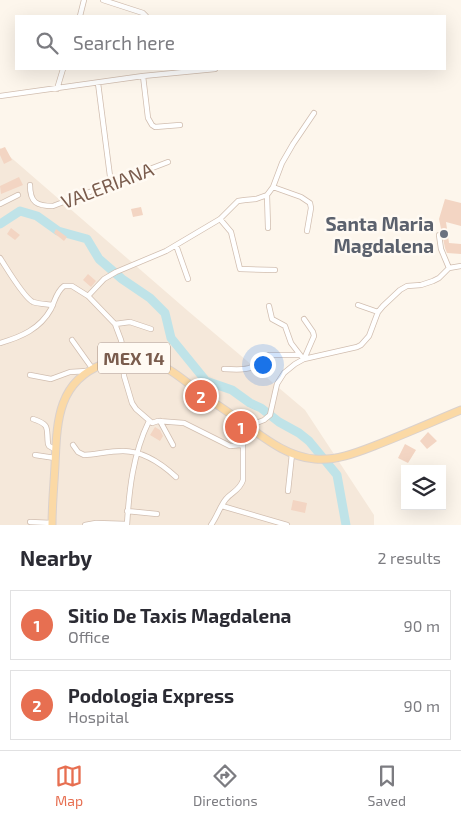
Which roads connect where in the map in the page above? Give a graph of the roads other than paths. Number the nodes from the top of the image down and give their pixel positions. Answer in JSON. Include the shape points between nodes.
{"nodes":[{"id":1,"x":84,"y":0,"type":"edge"},
{"id":2,"x":103,"y":0,"type":"edge"},
{"id":3,"x":80,"y":15,"type":"edge"},
{"id":4,"x":145,"y":15,"type":"edge"},
{"id":5,"x":63,"y":70,"type":"edge"},
{"id":6,"x":153,"y":70,"type":"edge"},
{"id":7,"x":206,"y":70,"type":"edge"},
{"id":8,"x":143,"y":76,"type":"junction"},
{"id":9,"x":154,"y":76,"type":"junction"},
{"id":10,"x":98,"y":83,"type":"junction"},
{"id":11,"x":56,"y":89,"type":"junction"},
{"id":12,"x":0,"y":96,"type":"edge"},
{"id":13,"x":314,"y":113,"type":"dead end"},
{"id":14,"x":180,"y":124,"type":"dead end"},
{"id":15,"x":168,"y":162,"type":"dead end"},
{"id":16,"x":111,"y":184,"type":"junction"},
{"id":17,"x":30,"y":185,"type":"dead end"},
{"id":18,"x":273,"y":188,"type":"junction"},
{"id":19,"x":18,"y":195,"type":"dead end"},
{"id":20,"x":267,"y":195,"type":"junction"},
{"id":21,"x":0,"y":204,"type":"edge"},
{"id":22,"x":220,"y":219,"type":"junction"},
{"id":23,"x":268,"y":228,"type":"dead end"},
{"id":24,"x":307,"y":231,"type":"dead end"},
{"id":25,"x":439,"y":235,"type":"dead end"},
{"id":26,"x":176,"y":245,"type":"junction"},
{"id":27,"x":0,"y":258,"type":"edge"},
{"id":28,"x":461,"y":266,"type":"edge"},
{"id":29,"x":449,"y":268,"type":"junction"},
{"id":30,"x":275,"y":270,"type":"dead end"},
{"id":31,"x":188,"y":279,"type":"dead end"},
{"id":32,"x":88,"y":296,"type":"junction"},
{"id":33,"x":53,"y":305,"type":"junction"},
{"id":34,"x":358,"y":305,"type":"dead end"},
{"id":35,"x":269,"y":306,"type":"dead end"},
{"id":36,"x":378,"y":312,"type":"junction"},
{"id":37,"x":304,"y":319,"type":"dead end"},
{"id":38,"x":115,"y":324,"type":"junction"},
{"id":39,"x":151,"y":329,"type":"dead end"},
{"id":40,"x":72,"y":340,"type":"dead end"},
{"id":41,"x":0,"y":343,"type":"edge"},
{"id":42,"x":302,"y":357,"type":"junction"},
{"id":43,"x":123,"y":358,"type":"junction"},
{"id":44,"x":224,"y":369,"type":"dead end"},
{"id":45,"x":89,"y":370,"type":"junction"},
{"id":46,"x":30,"y":375,"type":"dead end"},
{"id":47,"x":461,"y":410,"type":"edge"},
{"id":48,"x":33,"y":419,"type":"dead end"},
{"id":49,"x":160,"y":422,"type":"junction"},
{"id":50,"x":152,"y":423,"type":"junction"},
{"id":51,"x":249,"y":428,"type":"junction"},
{"id":52,"x":243,"y":441,"type":"junction"},
{"id":53,"x":73,"y":445,"type":"dead end"},
{"id":54,"x":173,"y":445,"type":"dead end"},
{"id":55,"x":136,"y":452,"type":"junction"},
{"id":56,"x":55,"y":454,"type":"junction"},
{"id":57,"x":292,"y":454,"type":"junction"},
{"id":58,"x":35,"y":455,"type":"dead end"},
{"id":59,"x":176,"y":477,"type":"dead end"},
{"id":60,"x":288,"y":491,"type":"dead end"},
{"id":61,"x":222,"y":506,"type":"junction"},
{"id":62,"x":128,"y":511,"type":"junction"},
{"id":63,"x":156,"y":514,"type":"dead end"},
{"id":64,"x":30,"y":522,"type":"dead end"},
{"id":65,"x":52,"y":524,"type":"edge"},
{"id":66,"x":127,"y":524,"type":"edge"},
{"id":67,"x":85,"y":525,"type":"edge"},
{"id":68,"x":211,"y":525,"type":"edge"},
{"id":69,"x":287,"y":525,"type":"edge"}],
"edges":[{"from":1,"to":3,"type":"street"},
{"from":2,"to":4,"type":"street"},
{"from":5,"to":11,"type":"street"},
{"from":6,"to":9,"type":"street"},
{"from":7,"to":9,"type":"street"},
{"from":8,"to":9,"type":"street"},
{"from":8,"to":10,"type":"street"},
{"from":8,"to":14,"type":"street","via":[[148,118],[152,125]]},
{"from":10,"to":11,"type":"street"},
{"from":10,"to":16,"type":"street"},
{"from":11,"to":12,"type":"street"},
{"from":13,"to":18,"type":"street","via":[[282,163]]},
{"from":15,"to":16,"type":"street","name":"VALERIANA"},
{"from":16,"to":17,"type":"street","name":"VALERIANA","via":[[53,206],[34,202]]},
{"from":18,"to":20,"type":"street"},
{"from":18,"to":24,"type":"street","via":[[310,203]]},
{"from":19,"to":21,"type":"street"},
{"from":20,"to":22,"type":"street","via":[[238,202]]},
{"from":20,"to":23,"type":"street"},
{"from":22,"to":26,"type":"street"},
{"from":22,"to":30,"type":"street","via":[[231,232],[240,269]]},
{"from":25,"to":29,"type":"street"},
{"from":26,"to":31,"type":"street"},
{"from":26,"to":32,"type":"street","via":[[116,272]]},
{"from":27,"to":33,"type":"street","via":[[29,300]]},
{"from":28,"to":29,"type":"street"},
{"from":29,"to":36,"type":"street","via":[[433,281],[400,290]]},
{"from":32,"to":33,"type":"street","via":[[72,286],[64,286],[58,291]]},
{"from":32,"to":38,"type":"street"},
{"from":33,"to":41,"type":"street","via":[[43,321],[33,329]]},
{"from":34,"to":36,"type":"street"},
{"from":35,"to":42,"type":"street","via":[[272,319],[285,326],[291,343]]},
{"from":36,"to":42,"type":"street","via":[[362,345]]},
{"from":37,"to":42,"type":"street","via":[[314,336]]},
{"from":38,"to":39,"type":"street","via":[[130,322]]},
{"from":38,"to":43,"type":"street"},
{"from":40,"to":45,"type":"street"},
{"from":42,"to":44,"type":"street","via":[[269,355],[246,369]]},
{"from":42,"to":51,"type":"street","via":[[277,384],[270,415]]},
{"from":43,"to":45,"type":"main road","number":"MEX 14"},
{"from":43,"to":50,"type":"street","via":[[124,376],[132,403]]},
{"from":43,"to":51,"type":"main road","number":"MEX 14","via":[[141,358],[162,366]]},
{"from":45,"to":46,"type":"street","via":[[70,372],[51,380]]},
{"from":45,"to":56,"type":"main road","number":"MEX 14","via":[[73,385],[64,400],[58,420]]},
{"from":47,"to":57,"type":"main road","number":"MEX 14","via":[[349,455],[317,460]]},
{"from":48,"to":56,"type":"street","via":[[43,422],[47,428],[48,444]]},
{"from":49,"to":50,"type":"street"},
{"from":49,"to":52,"type":"street","via":[[184,423],[230,446],[241,446]]},
{"from":49,"to":54,"type":"street"},
{"from":50,"to":55,"type":"street","via":[[149,422]]},
{"from":51,"to":52,"type":"street"},
{"from":51,"to":57,"type":"main road","number":"MEX 14"},
{"from":52,"to":61,"type":"street","via":[[242,485],[224,500]]},
{"from":53,"to":55,"type":"street","via":[[84,455]]},
{"from":55,"to":59,"type":"street"},
{"from":55,"to":62,"type":"street"},
{"from":56,"to":58,"type":"street"},
{"from":56,"to":65,"type":"main road","number":"MEX 14"},
{"from":57,"to":60,"type":"street"},
{"from":61,"to":68,"type":"street"},
{"from":61,"to":69,"type":"street"},
{"from":62,"to":63,"type":"street"},
{"from":62,"to":66,"type":"street"},
{"from":64,"to":65,"type":"street"},
{"from":66,"to":67,"type":"street"}]}
